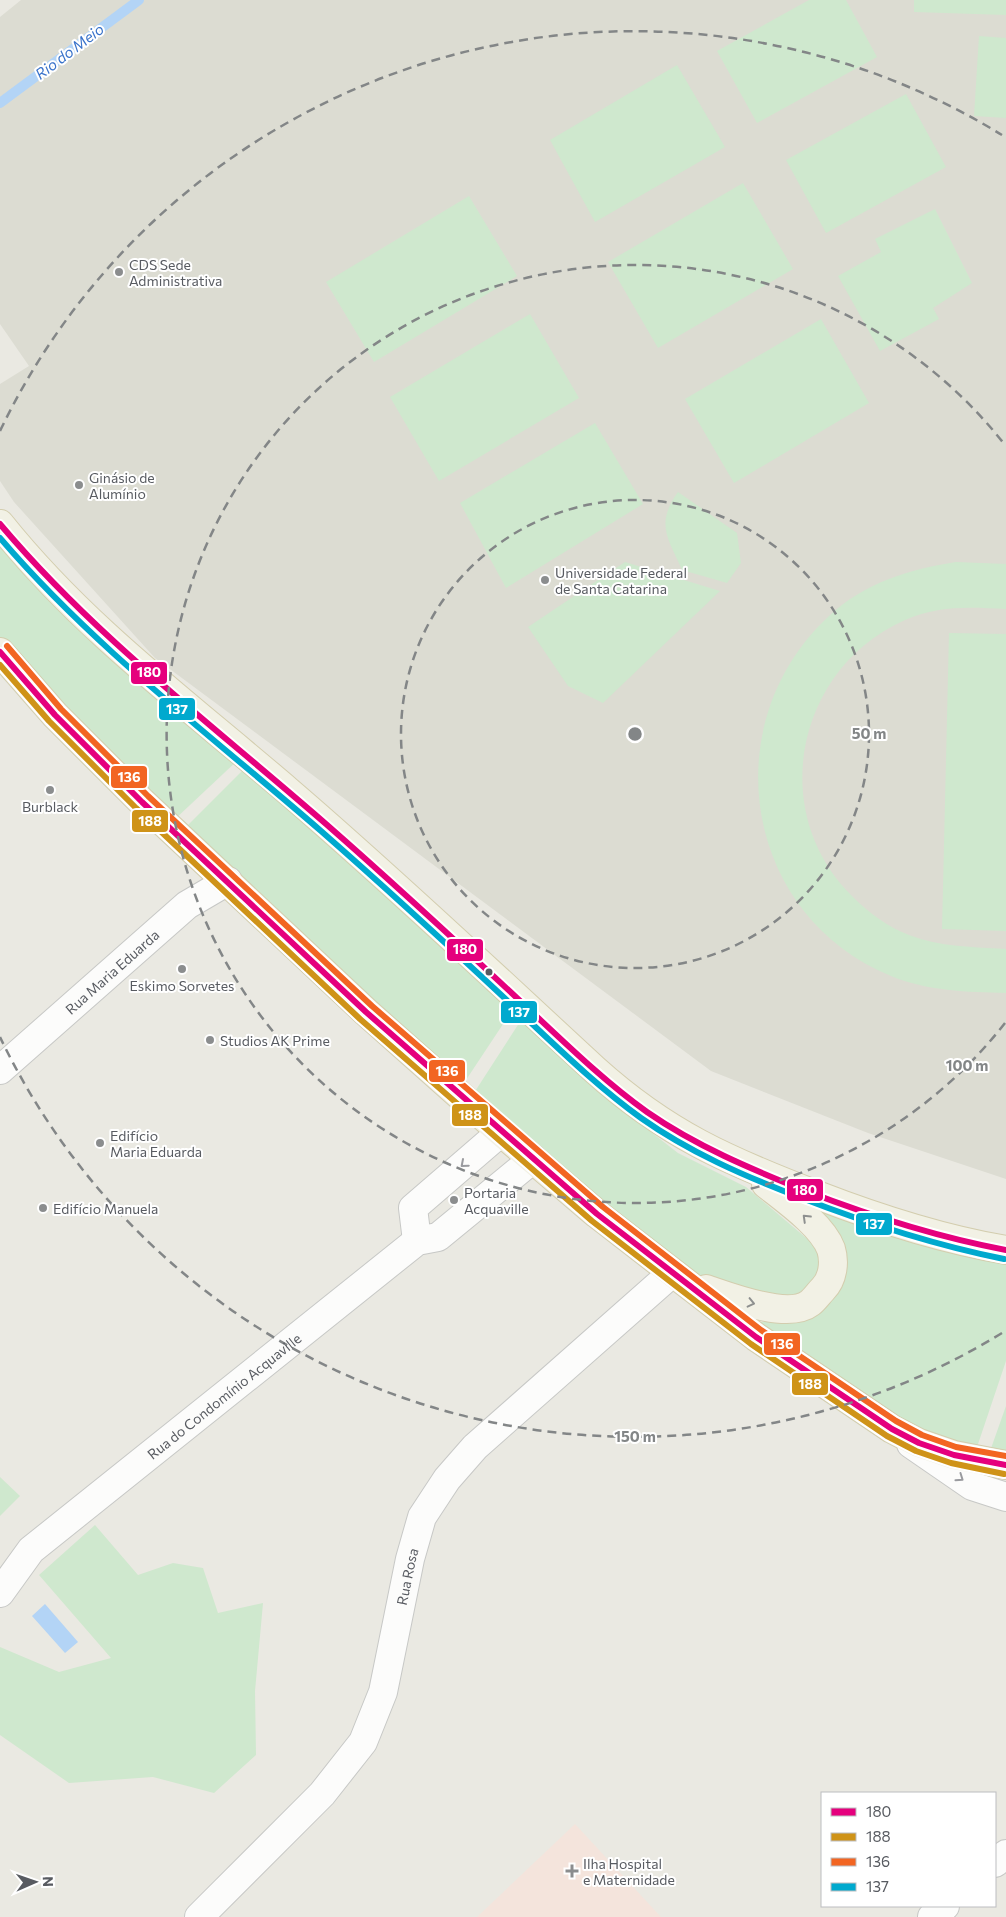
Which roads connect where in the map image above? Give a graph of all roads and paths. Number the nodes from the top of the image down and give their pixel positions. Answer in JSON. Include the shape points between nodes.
{"nodes":[{"id":1,"x":0,"y":524,"type":"edge"},
{"id":2,"x":0,"y":652,"type":"edge"},
{"id":3,"x":228,"y":881,"type":"junction"},
{"id":4,"x":0,"y":1070,"type":"edge"},
{"id":5,"x":501,"y":1132,"type":"junction"},
{"id":6,"x":533,"y":1160,"type":"junction"},
{"id":7,"x":748,"y":1169,"type":"junction"},
{"id":8,"x":417,"y":1241,"type":"junction"},
{"id":9,"x":1006,"y":1250,"type":"edge"},
{"id":10,"x":680,"y":1278,"type":"junction"},
{"id":11,"x":892,"y":1429,"type":"junction"},
{"id":12,"x":1006,"y":1465,"type":"edge"},
{"id":13,"x":1006,"y":1497,"type":"edge"},
{"id":14,"x":32,"y":1550,"type":"junction"},
{"id":15,"x":0,"y":1558,"type":"edge"},
{"id":16,"x":0,"y":1593,"type":"edge"},
{"id":17,"x":1006,"y":1854,"type":"edge"},
{"id":18,"x":996,"y":1862,"type":"edge"},
{"id":19,"x":944,"y":1907,"type":"edge"},
{"id":20,"x":199,"y":1917,"type":"edge"},
{"id":21,"x":932,"y":1917,"type":"edge"}],
"edges":[{"from":1,"to":7,"type":"main road","via":[[59,593],[114,646],[290,792],[615,1088],[677,1133]]},
{"from":2,"to":3,"type":"main road","via":[[94,754]]},
{"from":3,"to":4,"type":"street","name":"Rua Maria Eduarda","via":[[187,905]]},
{"from":3,"to":5,"type":"main road","via":[[366,1012]]},
{"from":5,"to":6,"type":"main road"},
{"from":5,"to":8,"type":"street","one_way":true,"via":[[413,1208]]},
{"from":6,"to":8,"type":"street","name":"Rua do Condomínio Acquaville","via":[[438,1237]]},
{"from":6,"to":10,"type":"main road"},
{"from":7,"to":9,"type":"main road","via":[[922,1232]]},
{"from":10,"to":7,"type":"main road","one_way":true,"via":[[748,1303],[783,1310],[809,1304],[829,1283],[833,1265],[831,1249],[817,1229]]},
{"from":8,"to":14,"type":"street","name":"Rua do Condomínio Acquaville"},
{"from":10,"to":11,"type":"main road","via":[[756,1336]]},
{"from":10,"to":20,"type":"street","name":"Rua Rosa","via":[[475,1447],[447,1479],[422,1517],[410,1559],[383,1692],[363,1742],[322,1794]]},
{"from":11,"to":12,"type":"main road","via":[[918,1443],[954,1455]]},
{"from":11,"to":13,"type":"street","one_way":true,"via":[[972,1486]]},
{"from":14,"to":15,"type":"street","name":"Rua do Condomínio Acquaville"},
{"from":14,"to":16,"type":"street","name":"Rua do Condomínio Acquaville"},
{"from":17,"to":18,"type":"street"},
{"from":19,"to":21,"type":"street"}]}
